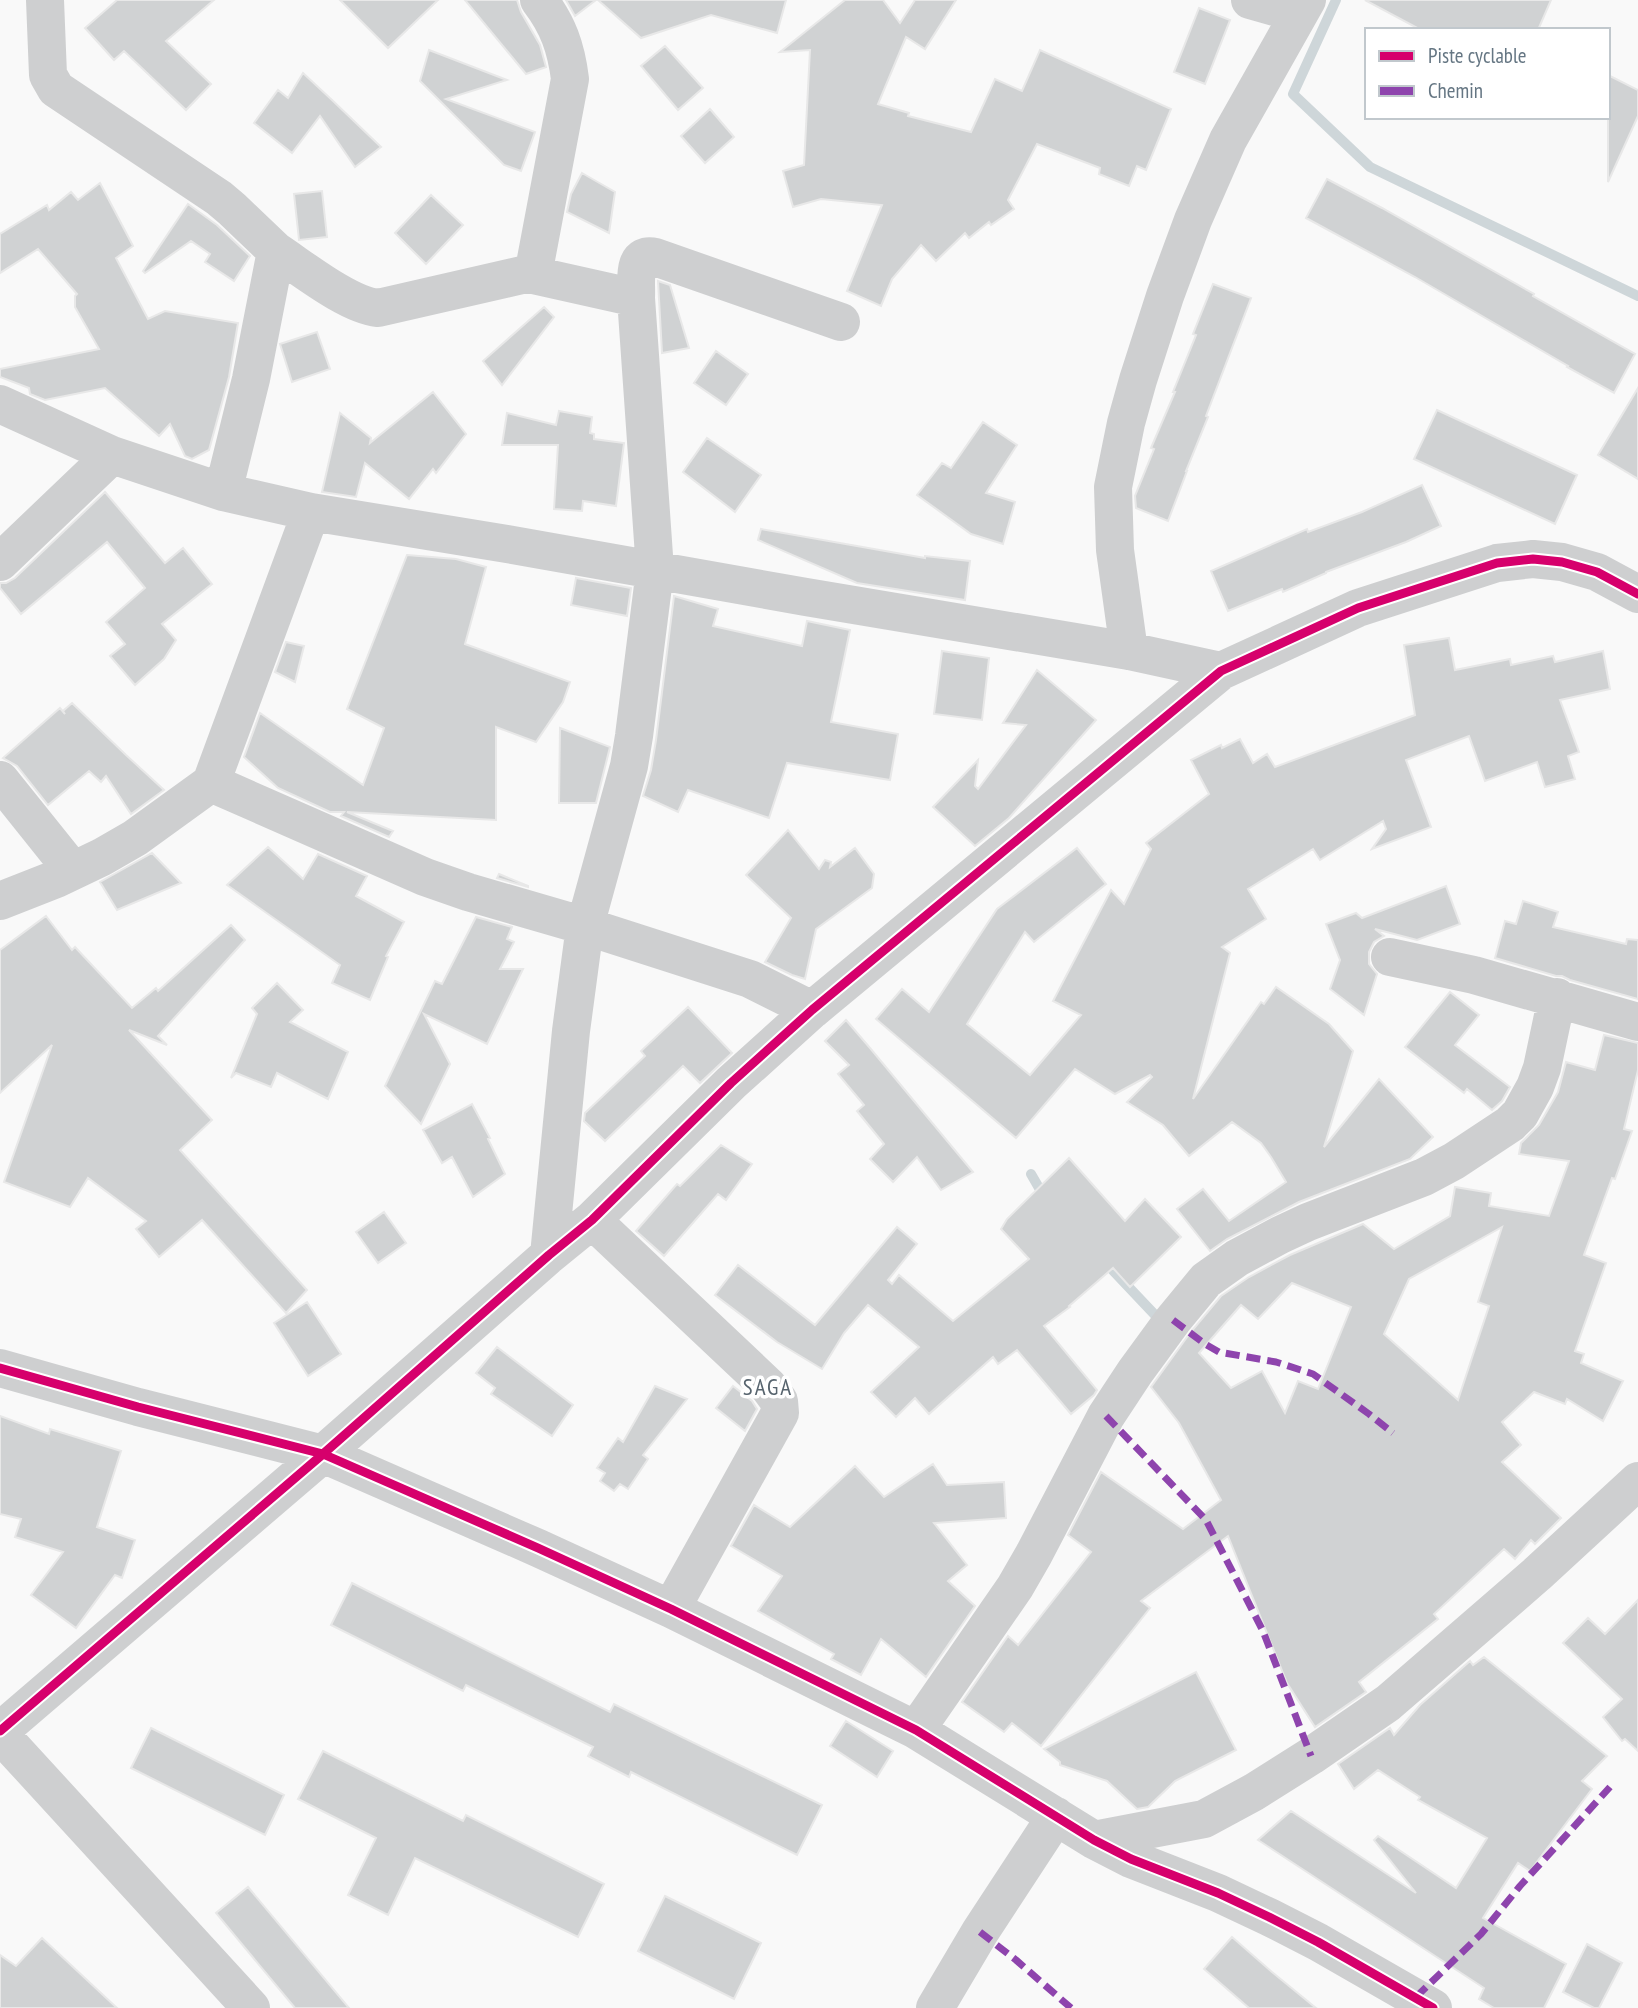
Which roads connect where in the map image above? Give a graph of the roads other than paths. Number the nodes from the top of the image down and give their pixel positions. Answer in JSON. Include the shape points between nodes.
{"nodes":[{"id":1,"x":45,"y":0,"type":"edge"},
{"id":2,"x":539,"y":0,"type":"edge"},
{"id":3,"x":1250,"y":0,"type":"edge"},
{"id":4,"x":1303,"y":7,"type":"edge"},
{"id":5,"x":276,"y":251,"type":"junction"},
{"id":6,"x":533,"y":275,"type":"junction"},
{"id":7,"x":636,"y":298,"type":"junction"},
{"id":8,"x":841,"y":322,"type":"dead end"},
{"id":9,"x":0,"y":404,"type":"edge"},
{"id":10,"x":112,"y":456,"type":"junction"},
{"id":11,"x":223,"y":492,"type":"junction"},
{"id":12,"x":311,"y":512,"type":"junction"},
{"id":13,"x":0,"y":562,"type":"edge"},
{"id":14,"x":655,"y":570,"type":"junction"},
{"id":15,"x":1638,"y":594,"type":"edge"},
{"id":16,"x":1129,"y":651,"type":"junction"},
{"id":17,"x":1221,"y":671,"type":"junction"},
{"id":18,"x":0,"y":780,"type":"edge"},
{"id":19,"x":211,"y":783,"type":"junction"},
{"id":20,"x":73,"y":871,"type":"junction"},
{"id":21,"x":0,"y":901,"type":"edge"},
{"id":22,"x":585,"y":926,"type":"junction"},
{"id":23,"x":1390,"y":957,"type":"dead end"},
{"id":24,"x":1557,"y":997,"type":"junction"},
{"id":25,"x":813,"y":1010,"type":"junction"},
{"id":26,"x":1638,"y":1022,"type":"edge"},
{"id":27,"x":592,"y":1220,"type":"junction"},
{"id":28,"x":549,"y":1255,"type":"junction"},
{"id":29,"x":0,"y":1368,"type":"edge"},
{"id":30,"x":323,"y":1454,"type":"junction"},
{"id":31,"x":1638,"y":1481,"type":"edge"},
{"id":32,"x":671,"y":1609,"type":"junction"},
{"id":33,"x":916,"y":1730,"type":"junction"},
{"id":34,"x":0,"y":1732,"type":"edge"},
{"id":35,"x":1056,"y":1816,"type":"junction"},
{"id":36,"x":1094,"y":1840,"type":"junction"},
{"id":37,"x":251,"y":2008,"type":"edge"},
{"id":38,"x":935,"y":2008,"type":"edge"},
{"id":39,"x":1433,"y":2008,"type":"edge"}],
"edges":[{"from":1,"to":5,"type":"street","via":[[48,75],[56,89],[219,198]]},
{"from":2,"to":6,"type":"street","via":[[567,52],[570,79]]},
{"from":3,"to":4,"type":"street"},
{"from":4,"to":16,"type":"street","via":[[1228,140],[1193,220],[1135,391],[1113,487],[1115,550]]},
{"from":5,"to":6,"type":"street","via":[[335,290],[378,308]]},
{"from":5,"to":11,"type":"street"},
{"from":6,"to":7,"type":"street"},
{"from":7,"to":8,"type":"street","via":[[637,263],[648,255]]},
{"from":7,"to":14,"type":"street"},
{"from":9,"to":10,"type":"street"},
{"from":10,"to":11,"type":"street"},
{"from":10,"to":13,"type":"street"},
{"from":11,"to":12,"type":"street"},
{"from":12,"to":14,"type":"street"},
{"from":12,"to":19,"type":"street"},
{"from":14,"to":16,"type":"street"},
{"from":14,"to":22,"type":"street","via":[[629,766]]},
{"from":15,"to":17,"type":"street","via":[[1597,572],[1562,562],[1497,563],[1358,608]]},
{"from":16,"to":17,"type":"street"},
{"from":17,"to":25,"type":"street"},
{"from":18,"to":20,"type":"street"},
{"from":19,"to":20,"type":"street","via":[[135,838]]},
{"from":19,"to":22,"type":"street","via":[[425,877]]},
{"from":20,"to":21,"type":"street"},
{"from":22,"to":25,"type":"street","via":[[750,979]]},
{"from":22,"to":28,"type":"street"},
{"from":23,"to":24,"type":"street"},
{"from":24,"to":26,"type":"street"},
{"from":24,"to":33,"type":"street","via":[[1535,1087],[1510,1124],[1424,1177],[1289,1231],[1206,1280],[1106,1416],[1015,1587]]},
{"from":25,"to":27,"type":"street","via":[[731,1083]]},
{"from":27,"to":28,"type":"street"},
{"from":27,"to":32,"type":"street","via":[[779,1401],[780,1413]]},
{"from":28,"to":30,"type":"street"},
{"from":29,"to":30,"type":"street"},
{"from":30,"to":32,"type":"street"},
{"from":30,"to":34,"type":"street"},
{"from":31,"to":36,"type":"street","via":[[1388,1703],[1311,1756],[1204,1819]]},
{"from":32,"to":33,"type":"street"},
{"from":33,"to":35,"type":"street"},
{"from":34,"to":37,"type":"street"},
{"from":35,"to":36,"type":"street"},
{"from":35,"to":38,"type":"street"},
{"from":36,"to":39,"type":"street","via":[[1269,1917]]}]}
